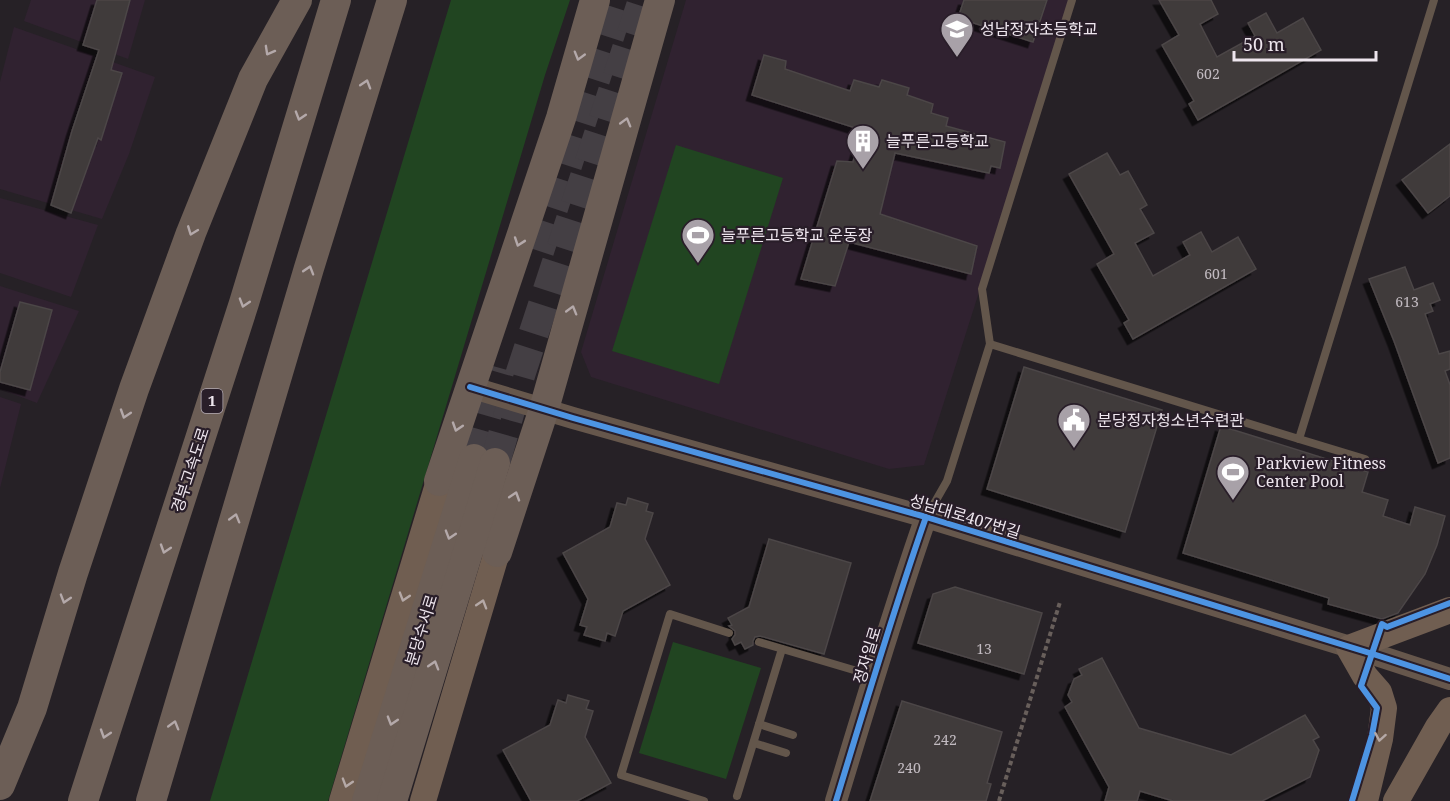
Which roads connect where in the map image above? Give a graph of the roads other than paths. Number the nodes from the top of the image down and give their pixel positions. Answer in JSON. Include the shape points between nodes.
{"nodes":[{"id":1,"x":297,"y":0,"type":"edge"},
{"id":2,"x":336,"y":0,"type":"edge"},
{"id":3,"x":392,"y":0,"type":"edge"},
{"id":4,"x":595,"y":0,"type":"edge"},
{"id":5,"x":660,"y":0,"type":"edge"},
{"id":6,"x":1072,"y":0,"type":"edge"},
{"id":7,"x":1434,"y":0,"type":"edge"},
{"id":8,"x":990,"y":344,"type":"junction"},
{"id":9,"x":470,"y":387,"type":"junction"},
{"id":10,"x":544,"y":409,"type":"junction"},
{"id":11,"x":1299,"y":439,"type":"junction"},
{"id":12,"x":1365,"y":459,"type":"dead end"},
{"id":13,"x":439,"y":481,"type":"joint"},
{"id":14,"x":926,"y":517,"type":"junction"},
{"id":15,"x":498,"y":552,"type":"joint"},
{"id":16,"x":1450,"y":610,"type":"edge"},
{"id":17,"x":729,"y":633,"type":"dead end"},
{"id":18,"x":759,"y":642,"type":"dead end"},
{"id":19,"x":1348,"y":648,"type":"junction"},
{"id":20,"x":782,"y":649,"type":"junction"},
{"id":21,"x":874,"y":676,"type":"junction"},
{"id":22,"x":1450,"y":679,"type":"edge"},
{"id":23,"x":1450,"y":710,"type":"edge"},
{"id":24,"x":759,"y":724,"type":"junction"},
{"id":25,"x":793,"y":735,"type":"dead end"},
{"id":26,"x":754,"y":743,"type":"junction"},
{"id":27,"x":786,"y":753,"type":"dead end"},
{"id":28,"x":0,"y":785,"type":"edge"},
{"id":29,"x":737,"y":796,"type":"dead end"},
{"id":30,"x":83,"y":801,"type":"edge"},
{"id":31,"x":151,"y":801,"type":"edge"},
{"id":32,"x":342,"y":801,"type":"edge"},
{"id":33,"x":367,"y":801,"type":"edge"},
{"id":34,"x":392,"y":801,"type":"edge"},
{"id":35,"x":423,"y":801,"type":"edge"},
{"id":36,"x":704,"y":801,"type":"edge"},
{"id":37,"x":836,"y":801,"type":"edge"},
{"id":38,"x":1365,"y":801,"type":"edge"},
{"id":39,"x":1396,"y":801,"type":"edge"}],
"edges":[{"from":1,"to":28,"type":"highway","one_way":true,"via":[[253,79],[191,233],[134,389],[32,708]]},
{"from":2,"to":30,"type":"highway","name":"경부고속도로","number":"1","one_way":true,"via":[[244,303]]},
{"from":31,"to":3,"type":"highway","one_way":true},
{"from":4,"to":9,"type":"highway","one_way":true,"via":[[561,118]]},
{"from":10,"to":5,"type":"highway","one_way":true},
{"from":6,"to":8,"type":"lane","via":[[982,290]]},
{"from":7,"to":11,"type":"lane"},
{"from":8,"to":11,"type":"lane"},
{"from":8,"to":14,"type":"lane","via":[[947,481]]},
{"from":9,"to":10,"type":"street","name":"성남대로407번길"},
{"from":9,"to":13,"type":"highway","one_way":true},
{"from":10,"to":14,"type":"street","name":"성남대로407번길"},
{"from":15,"to":10,"type":"highway","one_way":true},
{"from":11,"to":12,"type":"lane"},
{"from":13,"to":32,"type":"main road","one_way":true},
{"from":14,"to":19,"type":"street","name":"성남대로407번길"},
{"from":14,"to":21,"type":"street","name":"정자일로"},
{"from":35,"to":15,"type":"main road","one_way":true},
{"from":16,"to":19,"type":"main road"},
{"from":17,"to":36,"type":"lane","via":[[670,615],[621,775]]},
{"from":18,"to":20,"type":"lane"},
{"from":19,"to":22,"type":"street","name":"성남대로407번길"},
{"from":19,"to":38,"type":"main road","one_way":true,"via":[[1379,692],[1384,708]]},
{"from":20,"to":21,"type":"lane"},
{"from":20,"to":24,"type":"lane"},
{"from":21,"to":37,"type":"street","name":"정자일로"},
{"from":23,"to":39,"type":"main road"},
{"from":24,"to":25,"type":"lane"},
{"from":24,"to":26,"type":"lane"},
{"from":26,"to":27,"type":"lane"},
{"from":26,"to":29,"type":"lane"},
{"from":34,"to":33,"type":"highway","name":"분당수서로","one_way":true,"via":[[484,461]]}]}
